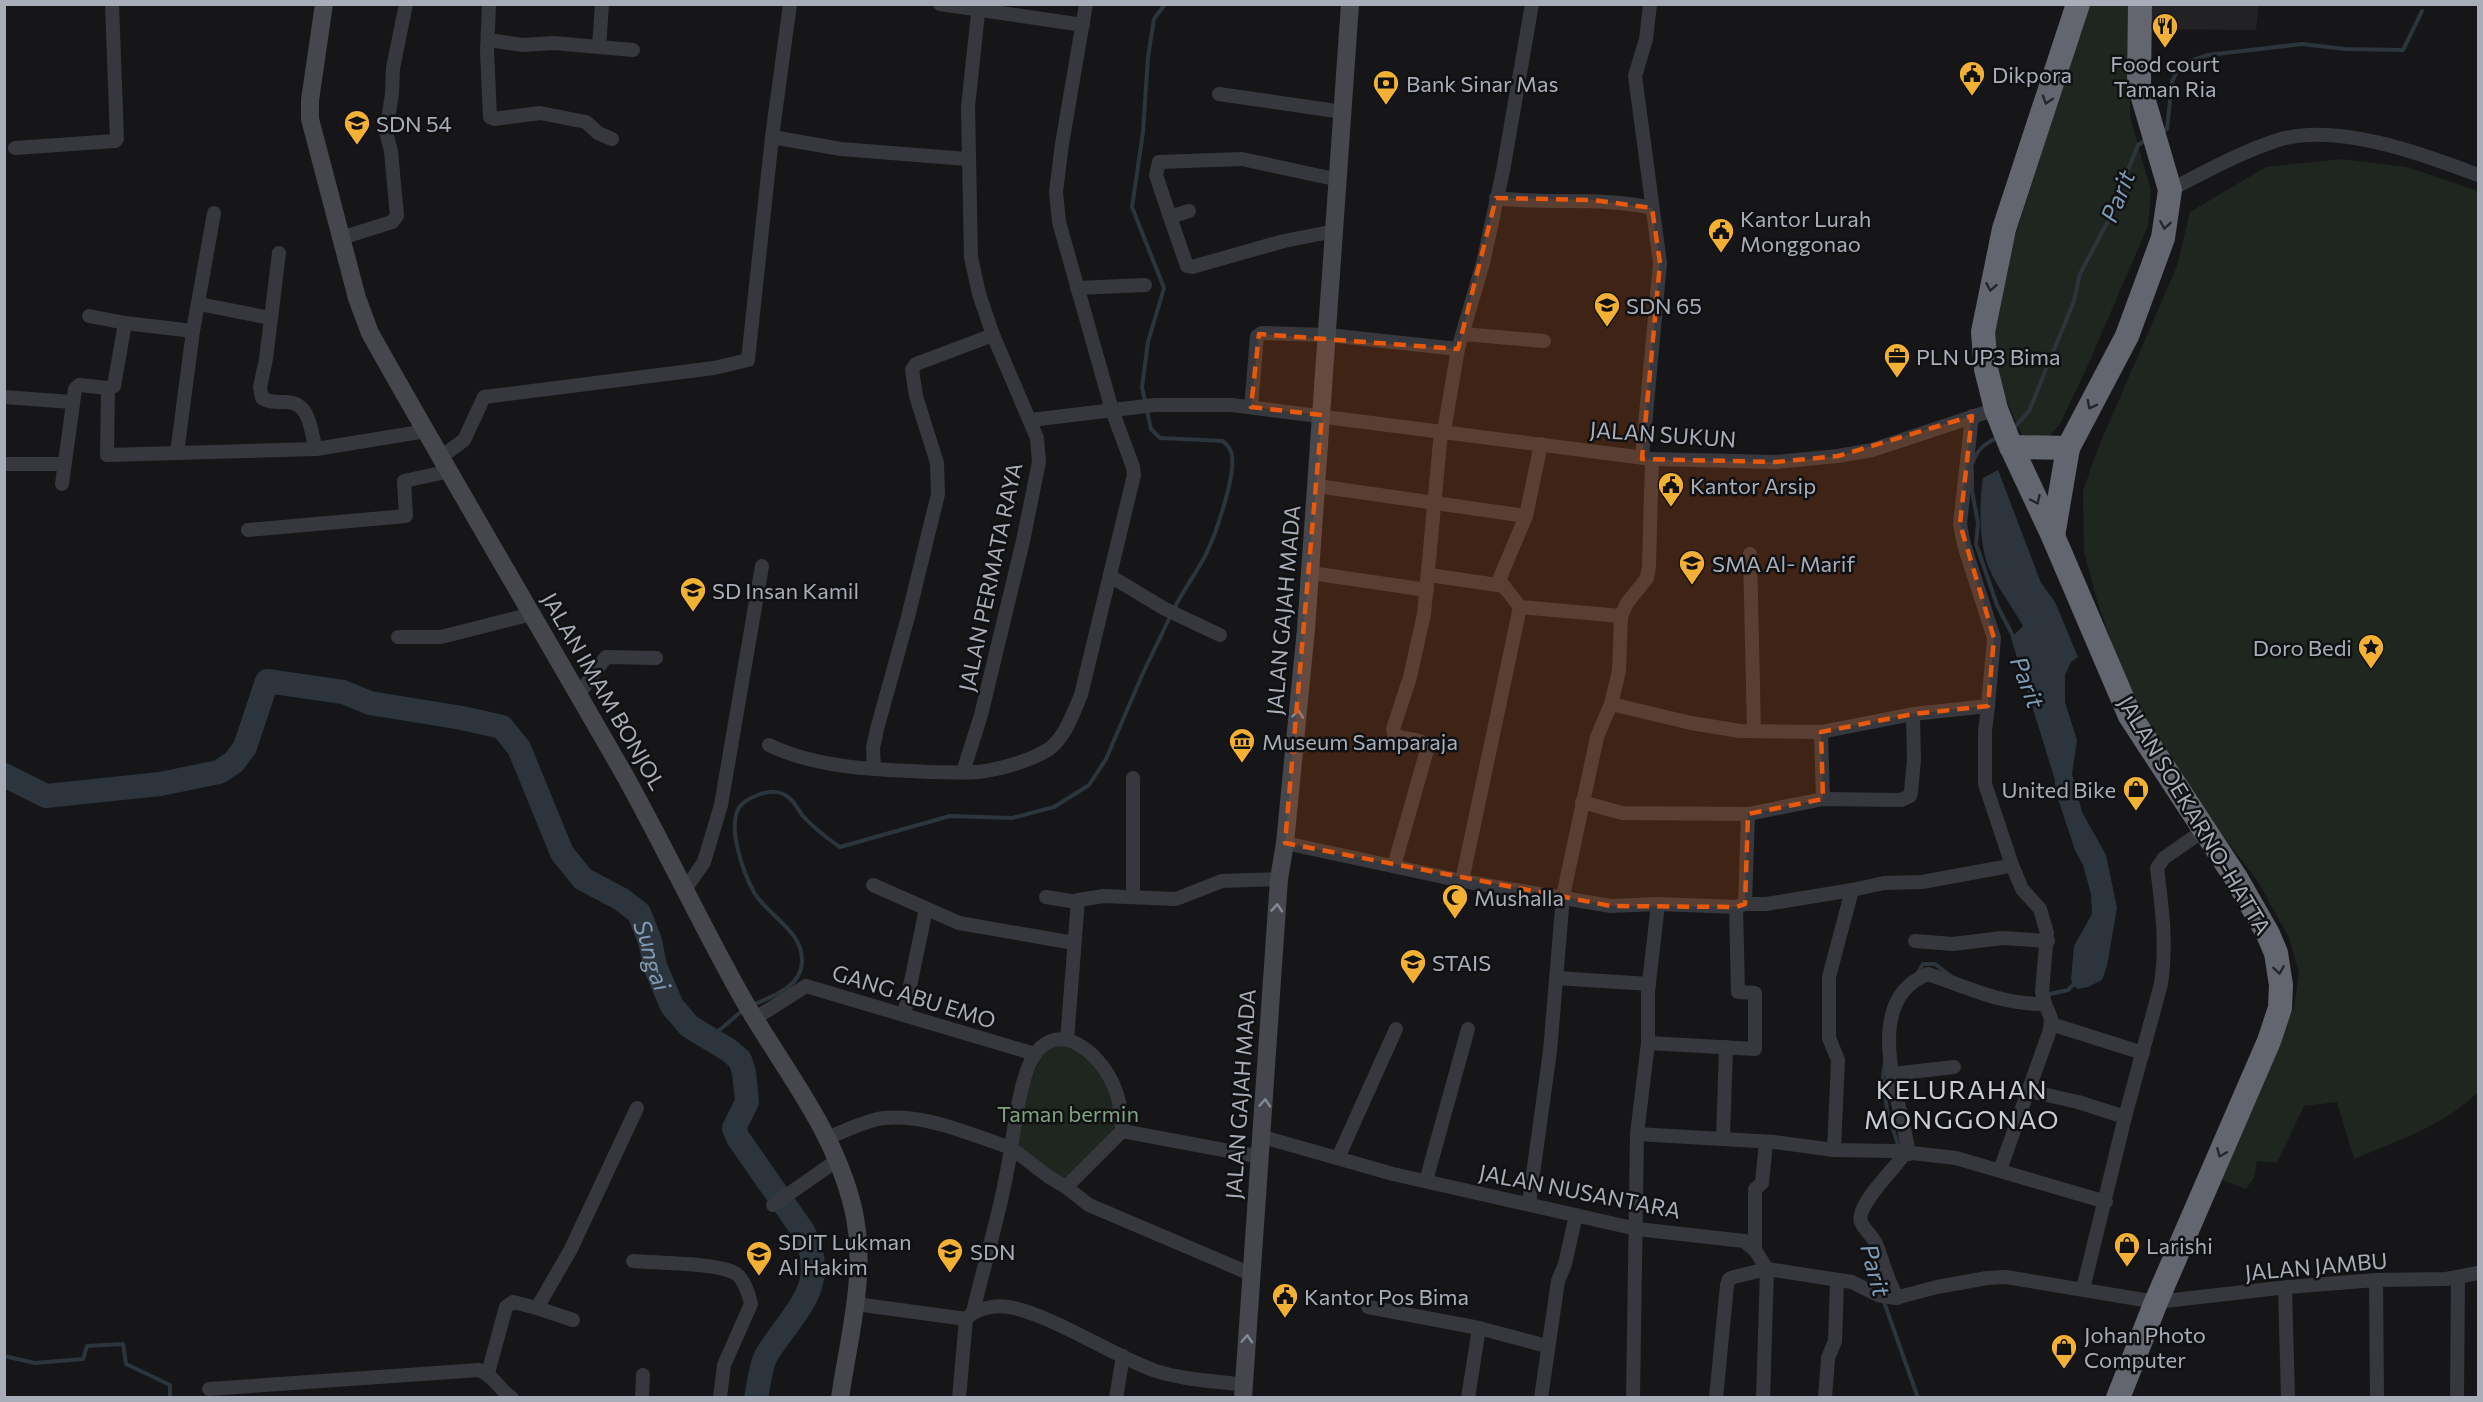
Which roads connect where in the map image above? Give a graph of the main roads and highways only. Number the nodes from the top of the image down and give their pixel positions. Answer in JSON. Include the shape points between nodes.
{"nodes":[{"id":1,"x":2078,"y":4,"type":"edge"},
{"id":2,"x":2140,"y":4,"type":"edge"},
{"id":3,"x":2004,"y":430,"type":"junction"},
{"id":4,"x":2068,"y":448,"type":"junction"},
{"id":5,"x":2053,"y":536,"type":"junction"},
{"id":6,"x":2118,"y":1398,"type":"edge"}],
"edges":[{"from":1,"to":3,"type":"highway","name":"JALAN SOEKARNO-HATTA","one_way":true,"via":[[2004,229],[1992,280],[1983,332],[1986,369]]},
{"from":2,"to":4,"type":"highway","one_way":true,"via":[[2139,84],[2170,190],[2163,238],[2127,336]]},
{"from":3,"to":4,"type":"highway"},
{"from":3,"to":5,"type":"highway","name":"JALAN SOEKARNO-HATTA","one_way":true},
{"from":4,"to":5,"type":"highway"},
{"from":5,"to":6,"type":"highway","name":"JALAN SOEKARNO-HATTA","one_way":true,"via":[[2130,716],[2236,878],[2268,934],[2280,972],[2280,1008],[2270,1041]]}]}
